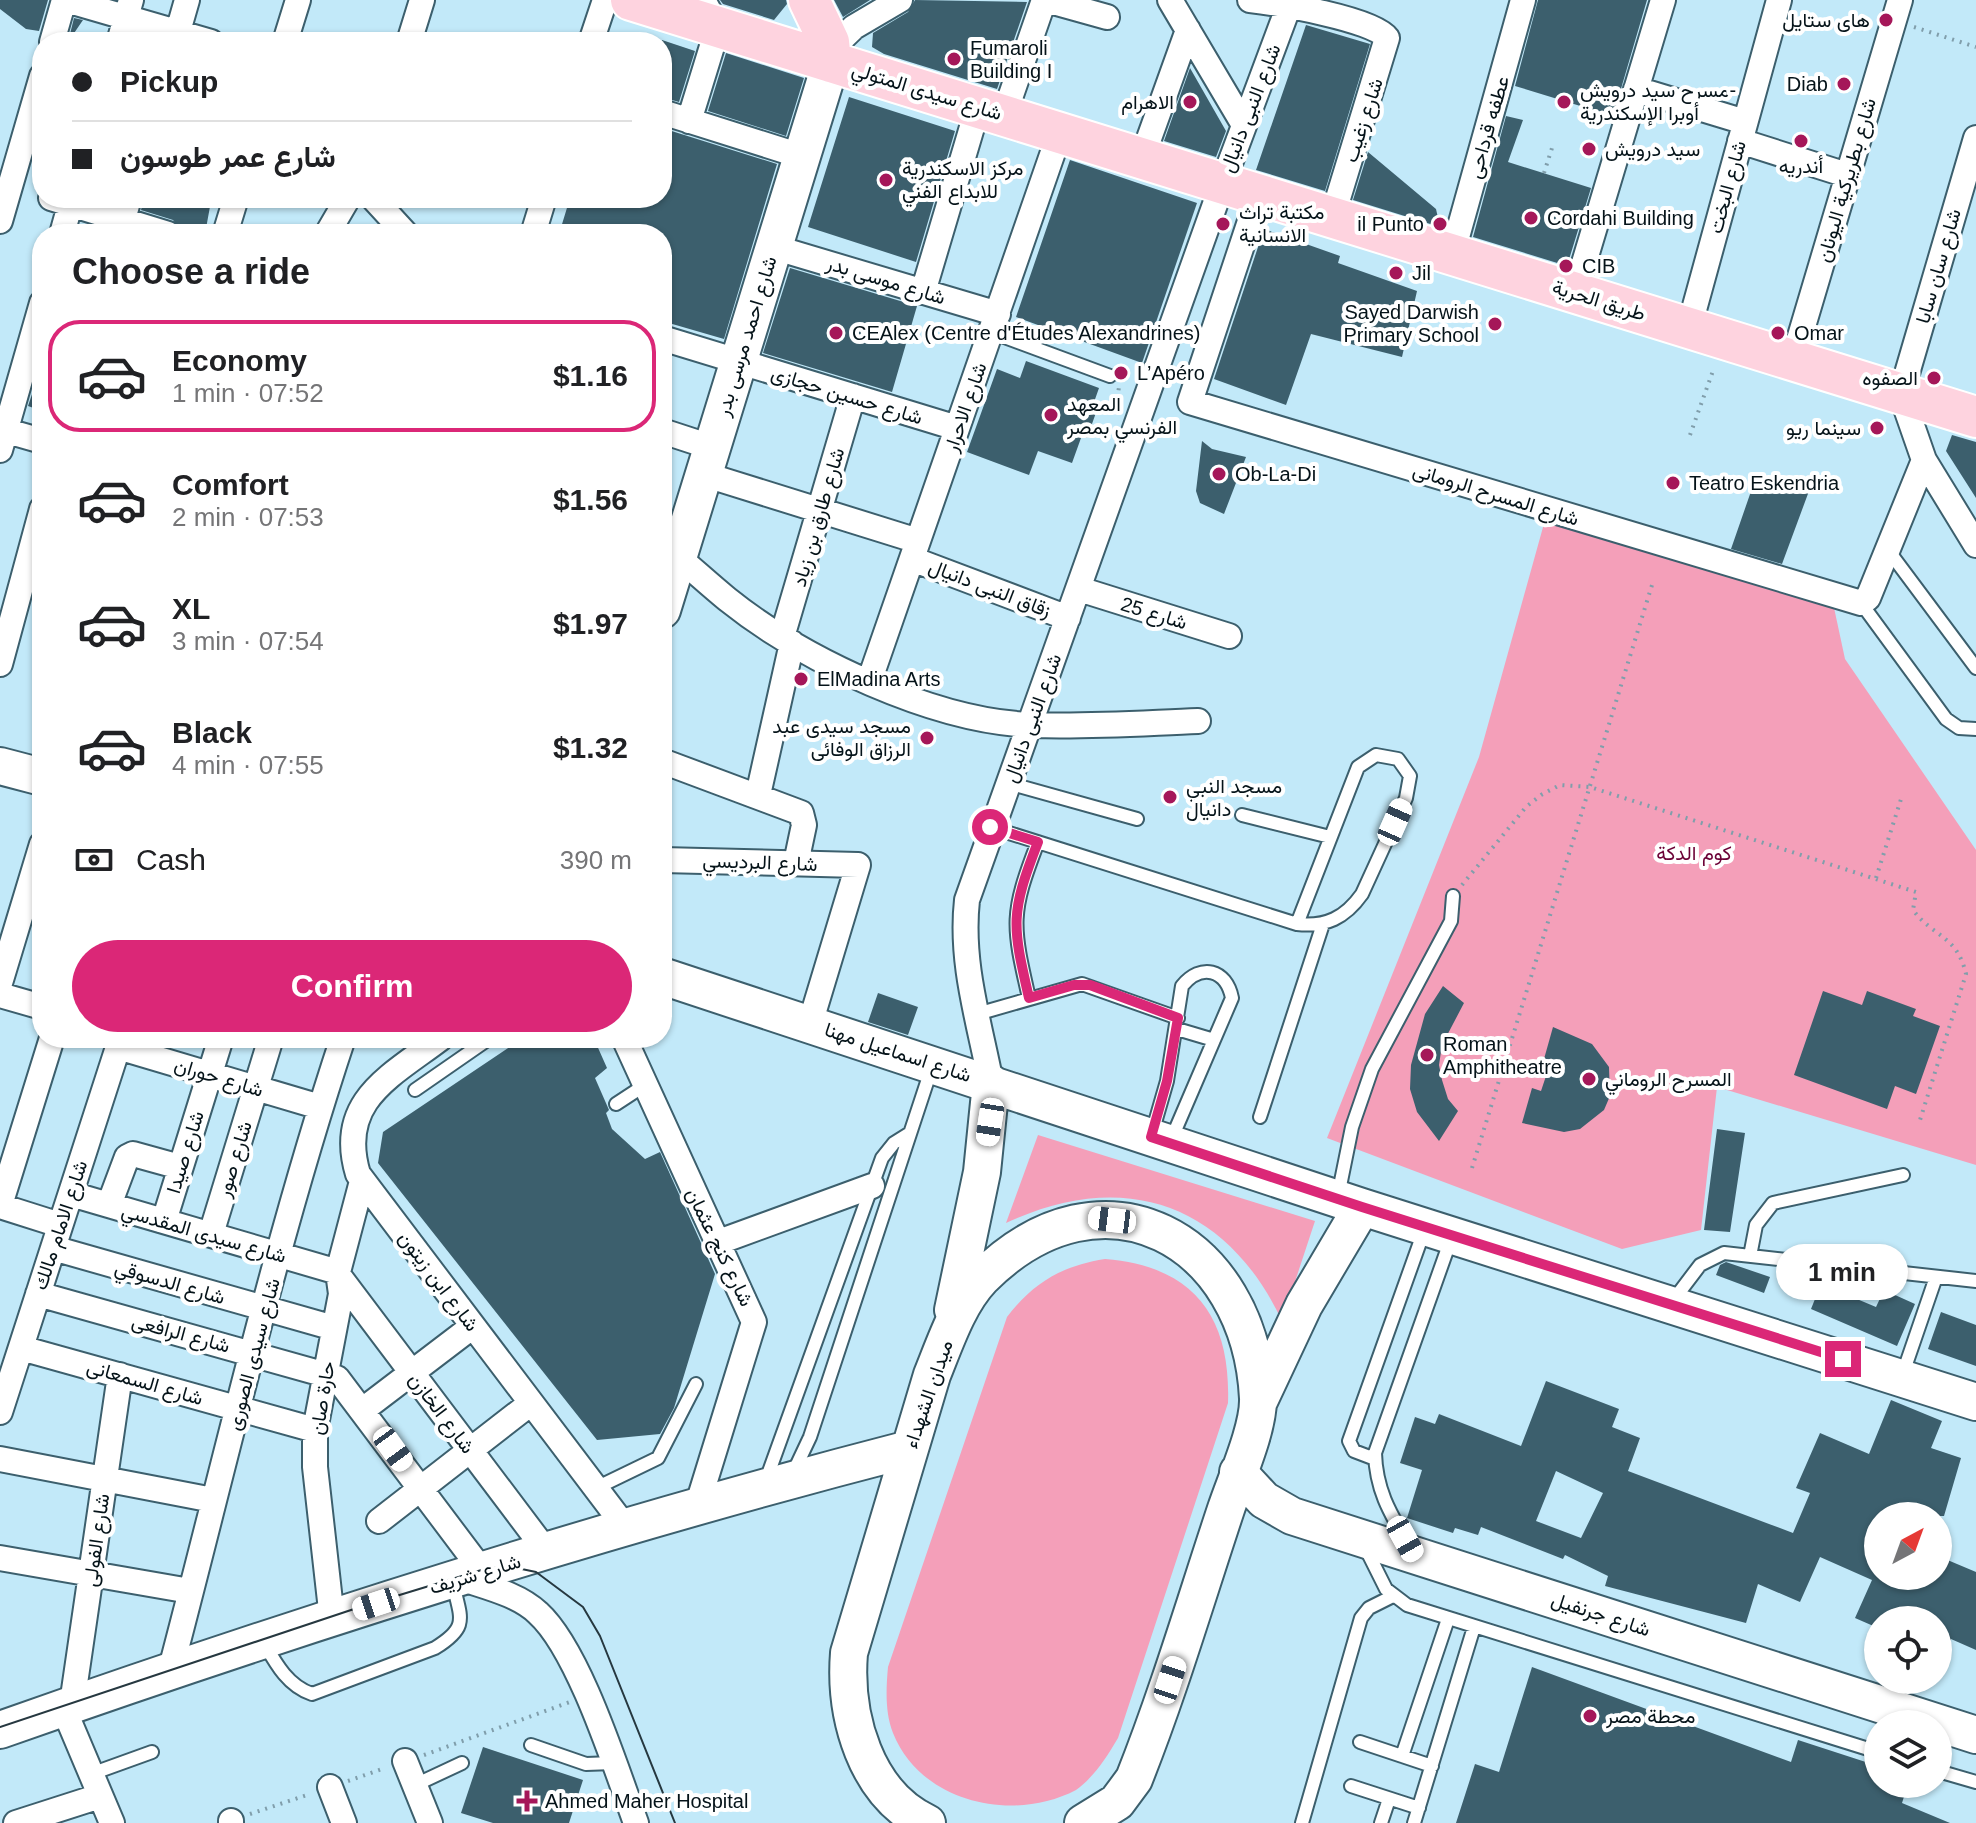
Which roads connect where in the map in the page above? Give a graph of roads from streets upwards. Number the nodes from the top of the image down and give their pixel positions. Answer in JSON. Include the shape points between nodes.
{"nodes":[{"id":1,"x":65,"y":0,"type":"edge"},
{"id":2,"x":187,"y":0,"type":"edge"},
{"id":3,"x":298,"y":0,"type":"edge"},
{"id":4,"x":422,"y":0,"type":"edge"},
{"id":5,"x":605,"y":0,"type":"edge"},
{"id":6,"x":631,"y":0,"type":"edge"},
{"id":7,"x":809,"y":0,"type":"edge"},
{"id":8,"x":900,"y":0,"type":"edge"},
{"id":9,"x":1045,"y":0,"type":"edge"},
{"id":10,"x":1170,"y":0,"type":"edge"},
{"id":11,"x":1250,"y":0,"type":"edge"},
{"id":12,"x":1523,"y":0,"type":"edge"},
{"id":13,"x":1663,"y":0,"type":"edge"},
{"id":14,"x":1779,"y":0,"type":"edge"},
{"id":15,"x":1290,"y":2,"type":"edge"},
{"id":16,"x":1893,"y":7,"type":"edge"},
{"id":17,"x":129,"y":9,"type":"edge"},
{"id":18,"x":711,"y":13,"type":"edge"},
{"id":19,"x":1107,"y":17,"type":"dead end"},
{"id":20,"x":1188,"y":30,"type":"junction"},
{"id":21,"x":55,"y":32,"type":"edge"},
{"id":22,"x":122,"y":32,"type":"edge"},
{"id":23,"x":168,"y":32,"type":"edge"},
{"id":24,"x":177,"y":32,"type":"edge"},
{"id":25,"x":288,"y":32,"type":"edge"},
{"id":26,"x":412,"y":32,"type":"edge"},
{"id":27,"x":594,"y":32,"type":"edge"},
{"id":28,"x":830,"y":56,"type":"junction"},
{"id":29,"x":1636,"y":89,"type":"junction"},
{"id":30,"x":994,"y":103,"type":"junction"},
{"id":31,"x":32,"y":105,"type":"edge"},
{"id":32,"x":672,"y":115,"type":"edge"},
{"id":33,"x":689,"y":121,"type":"junction"},
{"id":34,"x":1244,"y":125,"type":"junction"},
{"id":35,"x":1742,"y":131,"type":"junction"},
{"id":36,"x":1060,"y":132,"type":"junction"},
{"id":37,"x":1976,"y":138,"type":"edge"},
{"id":38,"x":801,"y":156,"type":"junction"},
{"id":39,"x":1142,"y":158,"type":"junction"},
{"id":40,"x":1847,"y":175,"type":"junction"},
{"id":41,"x":6,"y":182,"type":"edge"},
{"id":42,"x":1241,"y":188,"type":"junction"},
{"id":43,"x":32,"y":191,"type":"edge"},
{"id":44,"x":88,"y":208,"type":"edge"},
{"id":45,"x":382,"y":208,"type":"edge"},
{"id":46,"x":123,"y":218,"type":"edge"},
{"id":47,"x":1332,"y":218,"type":"junction"},
{"id":48,"x":0,"y":221,"type":"edge"},
{"id":49,"x":397,"y":224,"type":"edge"},
{"id":50,"x":773,"y":247,"type":"junction"},
{"id":51,"x":1452,"y":255,"type":"junction"},
{"id":52,"x":923,"y":292,"type":"junction"},
{"id":53,"x":1575,"y":293,"type":"junction"},
{"id":54,"x":995,"y":323,"type":"junction"},
{"id":55,"x":1706,"y":334,"type":"junction"},
{"id":56,"x":32,"y":336,"type":"edge"},
{"id":57,"x":672,"y":341,"type":"edge"},
{"id":58,"x":1793,"y":360,"type":"junction"},
{"id":59,"x":738,"y":361,"type":"junction"},
{"id":60,"x":1901,"y":394,"type":"junction"},
{"id":61,"x":853,"y":396,"type":"junction"},
{"id":62,"x":1976,"y":417,"type":"edge"},
{"id":63,"x":957,"y":428,"type":"junction"},
{"id":64,"x":2,"y":436,"type":"edge"},
{"id":65,"x":672,"y":437,"type":"edge"},
{"id":66,"x":32,"y":440,"type":"edge"},
{"id":67,"x":707,"y":460,"type":"junction"},
{"id":68,"x":1924,"y":460,"type":"junction"},
{"id":69,"x":819,"y":511,"type":"junction"},
{"id":70,"x":672,"y":545,"type":"edge"},
{"id":71,"x":1976,"y":545,"type":"edge"},
{"id":72,"x":915,"y":550,"type":"junction"},
{"id":73,"x":672,"y":552,"type":"edge"},
{"id":74,"x":32,"y":559,"type":"edge"},
{"id":75,"x":1079,"y":589,"type":"junction"},
{"id":76,"x":1068,"y":618,"type":"junction"},
{"id":77,"x":1229,"y":636,"type":"dead end"},
{"id":78,"x":787,"y":640,"type":"junction"},
{"id":79,"x":0,"y":664,"type":"edge"},
{"id":80,"x":869,"y":682,"type":"junction"},
{"id":81,"x":1198,"y":721,"type":"dead end"},
{"id":82,"x":1031,"y":725,"type":"junction"},
{"id":83,"x":672,"y":765,"type":"edge"},
{"id":84,"x":0,"y":766,"type":"edge"},
{"id":85,"x":32,"y":774,"type":"edge"},
{"id":86,"x":758,"y":795,"type":"junction"},
{"id":87,"x":672,"y":860,"type":"edge"},
{"id":88,"x":796,"y":863,"type":"junction"},
{"id":89,"x":32,"y":906,"type":"edge"},
{"id":90,"x":672,"y":979,"type":"edge"},
{"id":91,"x":0,"y":983,"type":"edge"},
{"id":92,"x":0,"y":995,"type":"edge"},
{"id":93,"x":32,"y":1004,"type":"edge"},
{"id":94,"x":810,"y":1024,"type":"junction"},
{"id":95,"x":49,"y":1048,"type":"edge"},
{"id":96,"x":117,"y":1048,"type":"edge"},
{"id":97,"x":136,"y":1048,"type":"edge"},
{"id":98,"x":218,"y":1048,"type":"edge"},
{"id":99,"x":268,"y":1048,"type":"edge"},
{"id":100,"x":340,"y":1048,"type":"edge"},
{"id":101,"x":428,"y":1048,"type":"edge"},
{"id":102,"x":628,"y":1048,"type":"edge"},
{"id":103,"x":210,"y":1074,"type":"junction"},
{"id":104,"x":991,"y":1083,"type":"junction"},
{"id":105,"x":255,"y":1087,"type":"junction"},
{"id":106,"x":318,"y":1118,"type":"junction"},
{"id":107,"x":352,"y":1138,"type":"junction"},
{"id":108,"x":180,"y":1167,"type":"junction"},
{"id":109,"x":362,"y":1181,"type":"junction"},
{"id":110,"x":872,"y":1186,"type":"road end"},
{"id":111,"x":71,"y":1194,"type":"junction"},
{"id":112,"x":1350,"y":1203,"type":"junction"},
{"id":113,"x":109,"y":1205,"type":"junction"},
{"id":114,"x":0,"y":1206,"type":"edge"},
{"id":115,"x":164,"y":1221,"type":"junction"},
{"id":116,"x":211,"y":1234,"type":"junction"},
{"id":117,"x":56,"y":1236,"type":"junction"},
{"id":118,"x":716,"y":1243,"type":"junction"},
{"id":119,"x":280,"y":1255,"type":"junction"},
{"id":120,"x":338,"y":1273,"type":"junction"},
{"id":121,"x":38,"y":1294,"type":"junction"},
{"id":122,"x":265,"y":1309,"type":"junction"},
{"id":123,"x":473,"y":1326,"type":"junction"},
{"id":124,"x":334,"y":1328,"type":"junction"},
{"id":125,"x":949,"y":1332,"type":"junction"},
{"id":126,"x":14,"y":1342,"type":"edge"},
{"id":127,"x":253,"y":1353,"type":"junction"},
{"id":128,"x":324,"y":1373,"type":"junction"},
{"id":129,"x":412,"y":1373,"type":"junction"},
{"id":130,"x":120,"y":1375,"type":"junction"},
{"id":131,"x":1976,"y":1402,"type":"edge"},
{"id":132,"x":531,"y":1403,"type":"junction"},
{"id":133,"x":1258,"y":1403,"type":"junction"},
{"id":134,"x":238,"y":1408,"type":"junction"},
{"id":135,"x":364,"y":1409,"type":"junction"},
{"id":136,"x":0,"y":1412,"type":"edge"},
{"id":137,"x":315,"y":1430,"type":"junction"},
{"id":138,"x":909,"y":1449,"type":"junction"},
{"id":139,"x":470,"y":1450,"type":"junction"},
{"id":140,"x":0,"y":1459,"type":"edge"},
{"id":141,"x":1238,"y":1472,"type":"junction"},
{"id":142,"x":105,"y":1478,"type":"junction"},
{"id":143,"x":421,"y":1488,"type":"junction"},
{"id":144,"x":213,"y":1500,"type":"junction"},
{"id":145,"x":696,"y":1510,"type":"junction"},
{"id":146,"x":379,"y":1521,"type":"dead end"},
{"id":147,"x":626,"y":1528,"type":"junction"},
{"id":148,"x":547,"y":1552,"type":"junction"},
{"id":149,"x":0,"y":1558,"type":"edge"},
{"id":150,"x":91,"y":1573,"type":"junction"},
{"id":151,"x":465,"y":1577,"type":"junction"},
{"id":152,"x":190,"y":1591,"type":"junction"},
{"id":153,"x":332,"y":1619,"type":"junction"},
{"id":154,"x":170,"y":1672,"type":"junction"},
{"id":155,"x":67,"y":1706,"type":"junction"},
{"id":156,"x":0,"y":1730,"type":"edge"},
{"id":157,"x":1976,"y":1735,"type":"edge"},
{"id":158,"x":405,"y":1761,"type":"dead end"},
{"id":159,"x":95,"y":1785,"type":"junction"},
{"id":160,"x":330,"y":1787,"type":"dead end"},
{"id":161,"x":1126,"y":1813,"type":"edge"},
{"id":162,"x":433,"y":1822,"type":"edge"},
{"id":163,"x":16,"y":1823,"type":"edge"},
{"id":164,"x":112,"y":1823,"type":"edge"},
{"id":165,"x":344,"y":1823,"type":"edge"},
{"id":166,"x":636,"y":1823,"type":"edge"},
{"id":167,"x":927,"y":1823,"type":"edge"},
{"id":168,"x":1083,"y":1823,"type":"edge"}],
"edges":[{"from":1,"to":17,"type":"street"},
{"from":1,"to":21,"type":"street"},
{"from":2,"to":24,"type":"street"},
{"from":3,"to":25,"type":"street"},
{"from":4,"to":26,"type":"street"},
{"from":5,"to":27,"type":"street"},
{"from":6,"to":18,"type":"main road","name":"شارع سيدى المتولي"},
{"from":7,"to":28,"type":"main road","via":[[822,22]]},
{"from":8,"to":28,"type":"street","via":[[854,27]]},
{"from":9,"to":19,"type":"street"},
{"from":9,"to":30,"type":"street"},
{"from":10,"to":20,"type":"street"},
{"from":11,"to":15,"type":"street"},
{"from":12,"to":51,"type":"street","name":"عطفه قرداحى"},
{"from":13,"to":29,"type":"street"},
{"from":14,"to":35,"type":"street","name":"شارع البخت"},
{"from":15,"to":34,"type":"street","name":"شارع النبى دانيال"},
{"from":15,"to":47,"type":"street","name":"شارع زغيب","via":[[1382,31],[1387,47]]},
{"from":16,"to":40,"type":"street","name":"شارع بطريركية اليونان"},
{"from":17,"to":22,"type":"street"},
{"from":17,"to":23,"type":"street"},
{"from":18,"to":28,"type":"main road","name":"شارع سيدى المتولي"},
{"from":18,"to":33,"type":"street"},
{"from":20,"to":34,"type":"street"},
{"from":20,"to":39,"type":"street"},
{"from":28,"to":30,"type":"main road","name":"شارع سيدى المتولي"},
{"from":28,"to":38,"type":"main road","name":"شارع احمد مرسى بدر"},
{"from":29,"to":35,"type":"street"},
{"from":29,"to":53,"type":"street"},
{"from":30,"to":36,"type":"main road","name":"شارع سيدى المتولي"},
{"from":30,"to":52,"type":"street"},
{"from":31,"to":41,"type":"street"},
{"from":32,"to":33,"type":"street"},
{"from":33,"to":38,"type":"street"},
{"from":34,"to":42,"type":"street","name":"شارع النبى دانيال"},
{"from":35,"to":40,"type":"street"},
{"from":35,"to":55,"type":"street","name":"شارع البخت"},
{"from":36,"to":39,"type":"main road","name":"شارع سيدى المتولي"},
{"from":36,"to":54,"type":"street","name":"شارع الاحرار"},
{"from":37,"to":60,"type":"street","name":"شارع سان سابا"},
{"from":38,"to":50,"type":"main road","name":"شارع احمد مرسى بدر"},
{"from":39,"to":42,"type":"main road","name":"شارع سيدى المتولي"},
{"from":40,"to":58,"type":"street","name":"شارع بطريركية اليونان"},
{"from":41,"to":43,"type":"street"},
{"from":41,"to":48,"type":"street"},
{"from":42,"to":47,"type":"main road","name":"طريق الحرية"},
{"from":42,"to":68,"type":"street","name":"شارع المسرح الرومانى","via":[[1190,402],[1861,603],[1868,598]]},
{"from":42,"to":75,"type":"street","name":"شارع النبى دانيال"},
{"from":44,"to":46,"type":"street"},
{"from":45,"to":49,"type":"street"},
{"from":47,"to":51,"type":"main road","name":"طريق الحرية"},
{"from":50,"to":52,"type":"street","name":"شارع موسى بدر"},
{"from":50,"to":59,"type":"main road","name":"شارع احمد مرسى بدر"},
{"from":51,"to":53,"type":"main road","name":"طريق الحرية"},
{"from":52,"to":54,"type":"street","name":"شارع موسى بدر"},
{"from":53,"to":55,"type":"main road","name":"طريق الحرية"},
{"from":54,"to":63,"type":"street","name":"شارع الاحرار"},
{"from":55,"to":58,"type":"main road","name":"طريق الحرية"},
{"from":56,"to":64,"type":"street"},
{"from":57,"to":59,"type":"street","name":"شارع حسين حجازى"},
{"from":58,"to":60,"type":"main road","name":"طريق الحرية"},
{"from":59,"to":61,"type":"street","name":"شارع حسين حجازى"},
{"from":59,"to":67,"type":"main road","name":"شارع احمد مرسى بدر"},
{"from":60,"to":62,"type":"main road","name":"طريق الحرية"},
{"from":60,"to":68,"type":"street"},
{"from":61,"to":63,"type":"street","name":"شارع حسين حجازى"},
{"from":61,"to":69,"type":"street","name":"شارع طارق بن زياد"},
{"from":63,"to":72,"type":"street","name":"شارع الاحرار"},
{"from":64,"to":66,"type":"street"},
{"from":65,"to":67,"type":"street","name":"زقاق النبى دانيال"},
{"from":67,"to":69,"type":"street","name":"زقاق النبى دانيال"},
{"from":67,"to":70,"type":"main road","name":"شارع احمد مرسى بدر"},
{"from":68,"to":71,"type":"street"},
{"from":69,"to":72,"type":"street","name":"زقاق النبى دانيال"},
{"from":69,"to":78,"type":"street","name":"شارع طارق بن زياد"},
{"from":72,"to":76,"type":"street","name":"زقاق النبى دانيال"},
{"from":72,"to":80,"type":"street","name":"شارع الاحرار"},
{"from":73,"to":78,"type":"street","via":[[728,600]]},
{"from":74,"to":79,"type":"street"},
{"from":75,"to":76,"type":"street","name":"شارع النبى دانيال"},
{"from":75,"to":77,"type":"street","name":"شارع 25"},
{"from":76,"to":82,"type":"street","name":"شارع النبى دانيال"},
{"from":78,"to":80,"type":"street"},
{"from":78,"to":86,"type":"street","name":"شارع طارق بن زياد"},
{"from":80,"to":82,"type":"street","via":[[976,716]]},
{"from":81,"to":82,"type":"street"},
{"from":82,"to":104,"type":"street","name":"شارع النبى دانيال","via":[[967,900],[963,939]]},
{"from":83,"to":86,"type":"street"},
{"from":84,"to":85,"type":"main road"},
{"from":86,"to":88,"type":"street","via":[[793,808],[804,818]]},
{"from":87,"to":88,"type":"street","name":"شارع البرديسي"},
{"from":88,"to":94,"type":"street","name":"شارع البرديسي","via":[[858,865]]},
{"from":89,"to":91,"type":"street"},
{"from":90,"to":94,"type":"main road","name":"شارع اسماعيل مهنا"},
{"from":92,"to":93,"type":"street"},
{"from":94,"to":104,"type":"main road","name":"شارع اسماعيل مهنا"},
{"from":95,"to":114,"type":"street"},
{"from":96,"to":111,"type":"street","name":"شارع الامام مالك"},
{"from":97,"to":103,"type":"street","name":"شارع حوران"},
{"from":98,"to":103,"type":"street","name":"شارع صيدا"},
{"from":99,"to":105,"type":"street","name":"شارع صور"},
{"from":100,"to":106,"type":"street","name":"شارع سيدى الصورى"},
{"from":101,"to":107,"type":"street","via":[[376,1087],[355,1119]]},
{"from":102,"to":118,"type":"street","name":"شارع كنج عثمان"},
{"from":103,"to":105,"type":"street","name":"شارع حوران"},
{"from":103,"to":108,"type":"street","name":"شارع صيدا"},
{"from":104,"to":112,"type":"main road","name":"شارع اسماعيل مهنا"},
{"from":104,"to":125,"type":"main road","via":[[982,1172]]},
{"from":105,"to":106,"type":"street","name":"شارع حوران"},
{"from":105,"to":116,"type":"street","name":"شارع صور"},
{"from":106,"to":107,"type":"street","name":"شارع حوران"},
{"from":106,"to":119,"type":"street","name":"شارع سيدى الصورى"},
{"from":107,"to":109,"type":"street","name":"شارع ابن زيتون"},
{"from":108,"to":113,"type":"street","via":[[133,1154],[127,1157]]},
{"from":108,"to":115,"type":"street","name":"شارع صيدا"},
{"from":109,"to":120,"type":"street","name":"حارة صان"},
{"from":109,"to":123,"type":"street","name":"شارع ابن زيتون"},
{"from":110,"to":118,"type":"street"},
{"from":111,"to":113,"type":"street","name":"شارع سيدى المقدسي"},
{"from":111,"to":117,"type":"street","name":"شارع الامام مالك"},
{"from":112,"to":131,"type":"main road","name":"شارع اسماعيل مهنا"},
{"from":112,"to":133,"type":"main road"},
{"from":113,"to":115,"type":"street","name":"شارع سيدى المقدسي"},
{"from":114,"to":117,"type":"street"},
{"from":115,"to":116,"type":"street","name":"شارع سيدى المقدسي"},
{"from":116,"to":119,"type":"street","name":"شارع سيدى المقدسي"},
{"from":117,"to":121,"type":"street","name":"شارع الامام مالك"},
{"from":117,"to":122,"type":"street","name":"شارع الدسوقي"},
{"from":118,"to":145,"type":"street","name":"شارع كنج عثمان","via":[[754,1322]]},
{"from":119,"to":120,"type":"street","name":"شارع سيدى المقدسي"},
{"from":119,"to":122,"type":"street","name":"شارع سيدى الصورى"},
{"from":120,"to":124,"type":"street","name":"حارة صان","via":[[342,1291]]},
{"from":120,"to":129,"type":"street","name":"شارع الخازن"},
{"from":121,"to":126,"type":"street","name":"شارع الامام مالك"},
{"from":121,"to":127,"type":"street","name":"شارع الرافعى"},
{"from":122,"to":124,"type":"street","name":"شارع الدسوقي"},
{"from":122,"to":127,"type":"street","name":"شارع سيدى الصورى"},
{"from":123,"to":129,"type":"street"},
{"from":123,"to":132,"type":"street","name":"شارع ابن زيتون"},
{"from":124,"to":128,"type":"street","name":"حارة صان"},
{"from":125,"to":133,"type":"main road","name":"ميدان الشهداء","via":[[980,1280],[1018,1247],[1093,1218],[1131,1222],[1167,1235],[1225,1284],[1244,1325]]},
{"from":125,"to":138,"type":"main road","name":"ميدان الشهداء"},
{"from":126,"to":130,"type":"street","name":"شارع السمعانى"},
{"from":126,"to":136,"type":"street","name":"شارع الامام مالك"},
{"from":127,"to":128,"type":"street","name":"شارع الرافعى"},
{"from":127,"to":134,"type":"street","name":"شارع سيدى الصورى"},
{"from":128,"to":135,"type":"street","via":[[343,1382]]},
{"from":128,"to":137,"type":"street","name":"حارة صان"},
{"from":129,"to":135,"type":"street"},
{"from":129,"to":139,"type":"street","name":"شارع الخازن"},
{"from":130,"to":134,"type":"street","name":"شارع السمعانى"},
{"from":130,"to":142,"type":"street","name":"شارع الفولى"},
{"from":132,"to":139,"type":"street"},
{"from":132,"to":147,"type":"street","name":"شارع ابن زيتون"},
{"from":133,"to":141,"type":"main road","name":"ميدان الشهداء"},
{"from":134,"to":137,"type":"street","name":"شارع السمعانى"},
{"from":134,"to":144,"type":"street","name":"شارع سيدى الصورى"},
{"from":135,"to":143,"type":"street"},
{"from":137,"to":153,"type":"street","name":"حارة صان"},
{"from":138,"to":145,"type":"main road","name":"شارع شريف"},
{"from":138,"to":167,"type":"main road","name":"ميدان الشهداء","via":[[849,1653],[846,1682],[851,1721],[881,1785]]},
{"from":139,"to":143,"type":"street"},
{"from":139,"to":148,"type":"street","name":"شارع الخازن"},
{"from":140,"to":142,"type":"street"},
{"from":141,"to":157,"type":"main road","name":"شارع جرنفيل","via":[[1276,1509]]},
{"from":141,"to":161,"type":"main road","name":"ميدان الشهداء"},
{"from":142,"to":144,"type":"street"},
{"from":142,"to":150,"type":"street","name":"شارع الفولى"},
{"from":143,"to":146,"type":"street"},
{"from":143,"to":151,"type":"street"},
{"from":144,"to":152,"type":"street","name":"شارع سيدى الصورى"},
{"from":145,"to":147,"type":"main road","name":"شارع شريف"},
{"from":147,"to":148,"type":"main road","name":"شارع شريف"},
{"from":148,"to":151,"type":"main road","name":"شارع شريف"},
{"from":149,"to":150,"type":"street"},
{"from":150,"to":152,"type":"street"},
{"from":150,"to":155,"type":"street","name":"شارع الفولى"},
{"from":151,"to":153,"type":"main road","name":"شارع شريف"},
{"from":151,"to":166,"type":"street","via":[[522,1601],[558,1638],[587,1696]]},
{"from":152,"to":154,"type":"street","name":"شارع سيدى الصورى"},
{"from":153,"to":154,"type":"main road","name":"شارع شريف"},
{"from":154,"to":155,"type":"main road","name":"شارع شريف"},
{"from":155,"to":156,"type":"main road","name":"شارع شريف"},
{"from":155,"to":159,"type":"street"},
{"from":158,"to":162,"type":"street"},
{"from":159,"to":163,"type":"street"},
{"from":159,"to":164,"type":"street"},
{"from":160,"to":165,"type":"street"},
{"from":161,"to":168,"type":"main road","name":"ميدان الشهداء"}]}
